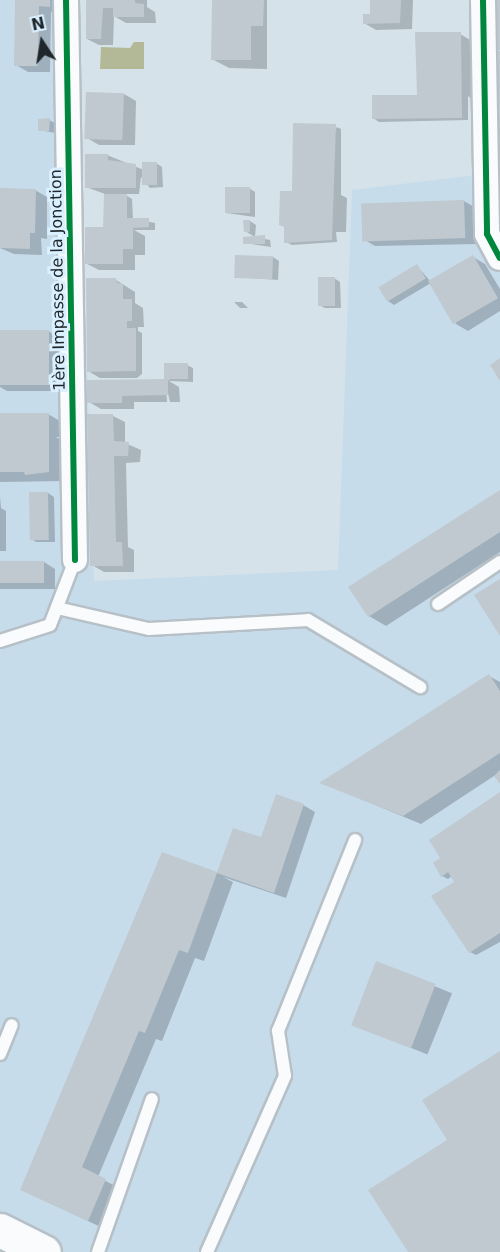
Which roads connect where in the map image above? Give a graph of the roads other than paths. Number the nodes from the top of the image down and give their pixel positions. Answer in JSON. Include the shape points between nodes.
{"nodes":[{"id":1,"x":66,"y":0,"type":"edge"},
{"id":2,"x":483,"y":0,"type":"edge"},
{"id":3,"x":500,"y":258,"type":"edge"},
{"id":4,"x":75,"y":560,"type":"joint"},
{"id":5,"x":500,"y":562,"type":"edge"},
{"id":6,"x":438,"y":603,"type":"dead end"},
{"id":7,"x":57,"y":608,"type":"junction"},
{"id":8,"x":0,"y":641,"type":"edge"},
{"id":9,"x":420,"y":687,"type":"dead end"},
{"id":10,"x":355,"y":840,"type":"dead end"},
{"id":11,"x":12,"y":1025,"type":"dead end"},
{"id":12,"x":0,"y":1054,"type":"edge"},
{"id":13,"x":152,"y":1099,"type":"dead end"},
{"id":14,"x":0,"y":1230,"type":"edge"},
{"id":15,"x":44,"y":1252,"type":"edge"},
{"id":16,"x":98,"y":1252,"type":"edge"},
{"id":17,"x":207,"y":1252,"type":"edge"}],
"edges":[{"from":1,"to":4,"type":"street","name":"1ère Impasse de la Jonction"},
{"from":2,"to":3,"type":"street","via":[[487,234]]},
{"from":4,"to":7,"type":"lane"},
{"from":5,"to":6,"type":"lane"},
{"from":7,"to":8,"type":"lane","via":[[50,625]]},
{"from":7,"to":9,"type":"lane","via":[[149,629],[309,620]]},
{"from":10,"to":17,"type":"lane","via":[[278,1031],[285,1076]]},
{"from":11,"to":12,"type":"lane"},
{"from":13,"to":16,"type":"lane"},
{"from":14,"to":15,"type":"main road"}]}
